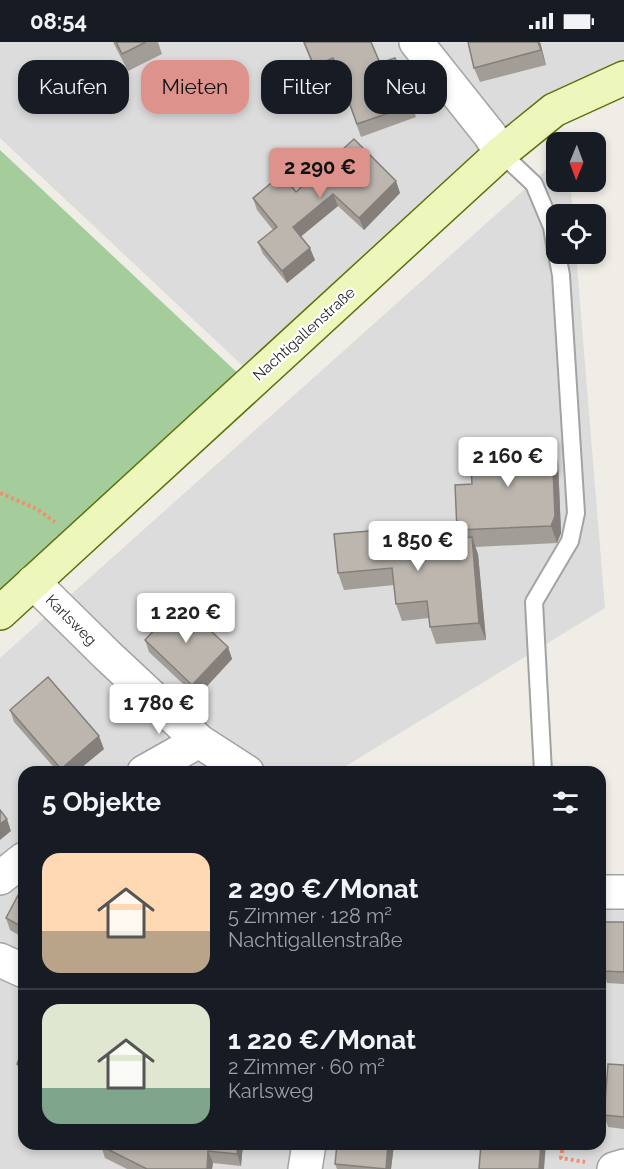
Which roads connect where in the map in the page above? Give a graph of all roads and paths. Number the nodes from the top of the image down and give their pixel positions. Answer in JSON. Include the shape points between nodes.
{"nodes":[{"id":1,"x":416,"y":42,"type":"edge"},
{"id":2,"x":624,"y":78,"type":"edge"},
{"id":3,"x":501,"y":153,"type":"junction"},
{"id":4,"x":546,"y":213,"type":"edge"},
{"id":5,"x":559,"y":264,"type":"edge"},
{"id":6,"x":0,"y":493,"type":"edge"},
{"id":7,"x":77,"y":541,"type":"junction"},
{"id":8,"x":33,"y":582,"type":"junction"},
{"id":9,"x":0,"y":613,"type":"edge"},
{"id":10,"x":199,"y":741,"type":"junction"},
{"id":11,"x":155,"y":766,"type":"edge"},
{"id":12,"x":238,"y":766,"type":"edge"},
{"id":13,"x":543,"y":766,"type":"edge"},
{"id":14,"x":18,"y":864,"type":"edge"},
{"id":15,"x":0,"y":878,"type":"edge"},
{"id":16,"x":606,"y":892,"type":"edge"},
{"id":17,"x":624,"y":892,"type":"edge"},
{"id":18,"x":0,"y":960,"type":"edge"},
{"id":19,"x":18,"y":968,"type":"edge"},
{"id":20,"x":308,"y":1150,"type":"edge"},
{"id":21,"x":624,"y":1166,"type":"edge"},
{"id":22,"x":305,"y":1169,"type":"edge"},
{"id":23,"x":615,"y":1169,"type":"edge"}],
"edges":[{"from":1,"to":3,"type":"street"},
{"from":2,"to":3,"type":"street","name":"Nachtigallenstraße","via":[[554,110]]},
{"from":3,"to":4,"type":"lane","via":[[534,184]]},
{"from":3,"to":7,"type":"street","name":"Nachtigallenstraße"},
{"from":5,"to":13,"type":"lane","via":[[576,513],[570,541],[534,602]]},
{"from":6,"to":7,"type":"path","via":[[37,508]]},
{"from":7,"to":8,"type":"street","name":"Nachtigallenstraße"},
{"from":8,"to":9,"type":"street","name":"Nachtigallenstraße"},
{"from":8,"to":10,"type":"street","name":"Karlsweg"},
{"from":10,"to":11,"type":"street"},
{"from":10,"to":12,"type":"street","name":"Karlsweg"},
{"from":14,"to":15,"type":"street"},
{"from":16,"to":17,"type":"street"},
{"from":18,"to":19,"type":"street"},
{"from":20,"to":22,"type":"street"},
{"from":21,"to":23,"type":"street"}]}
